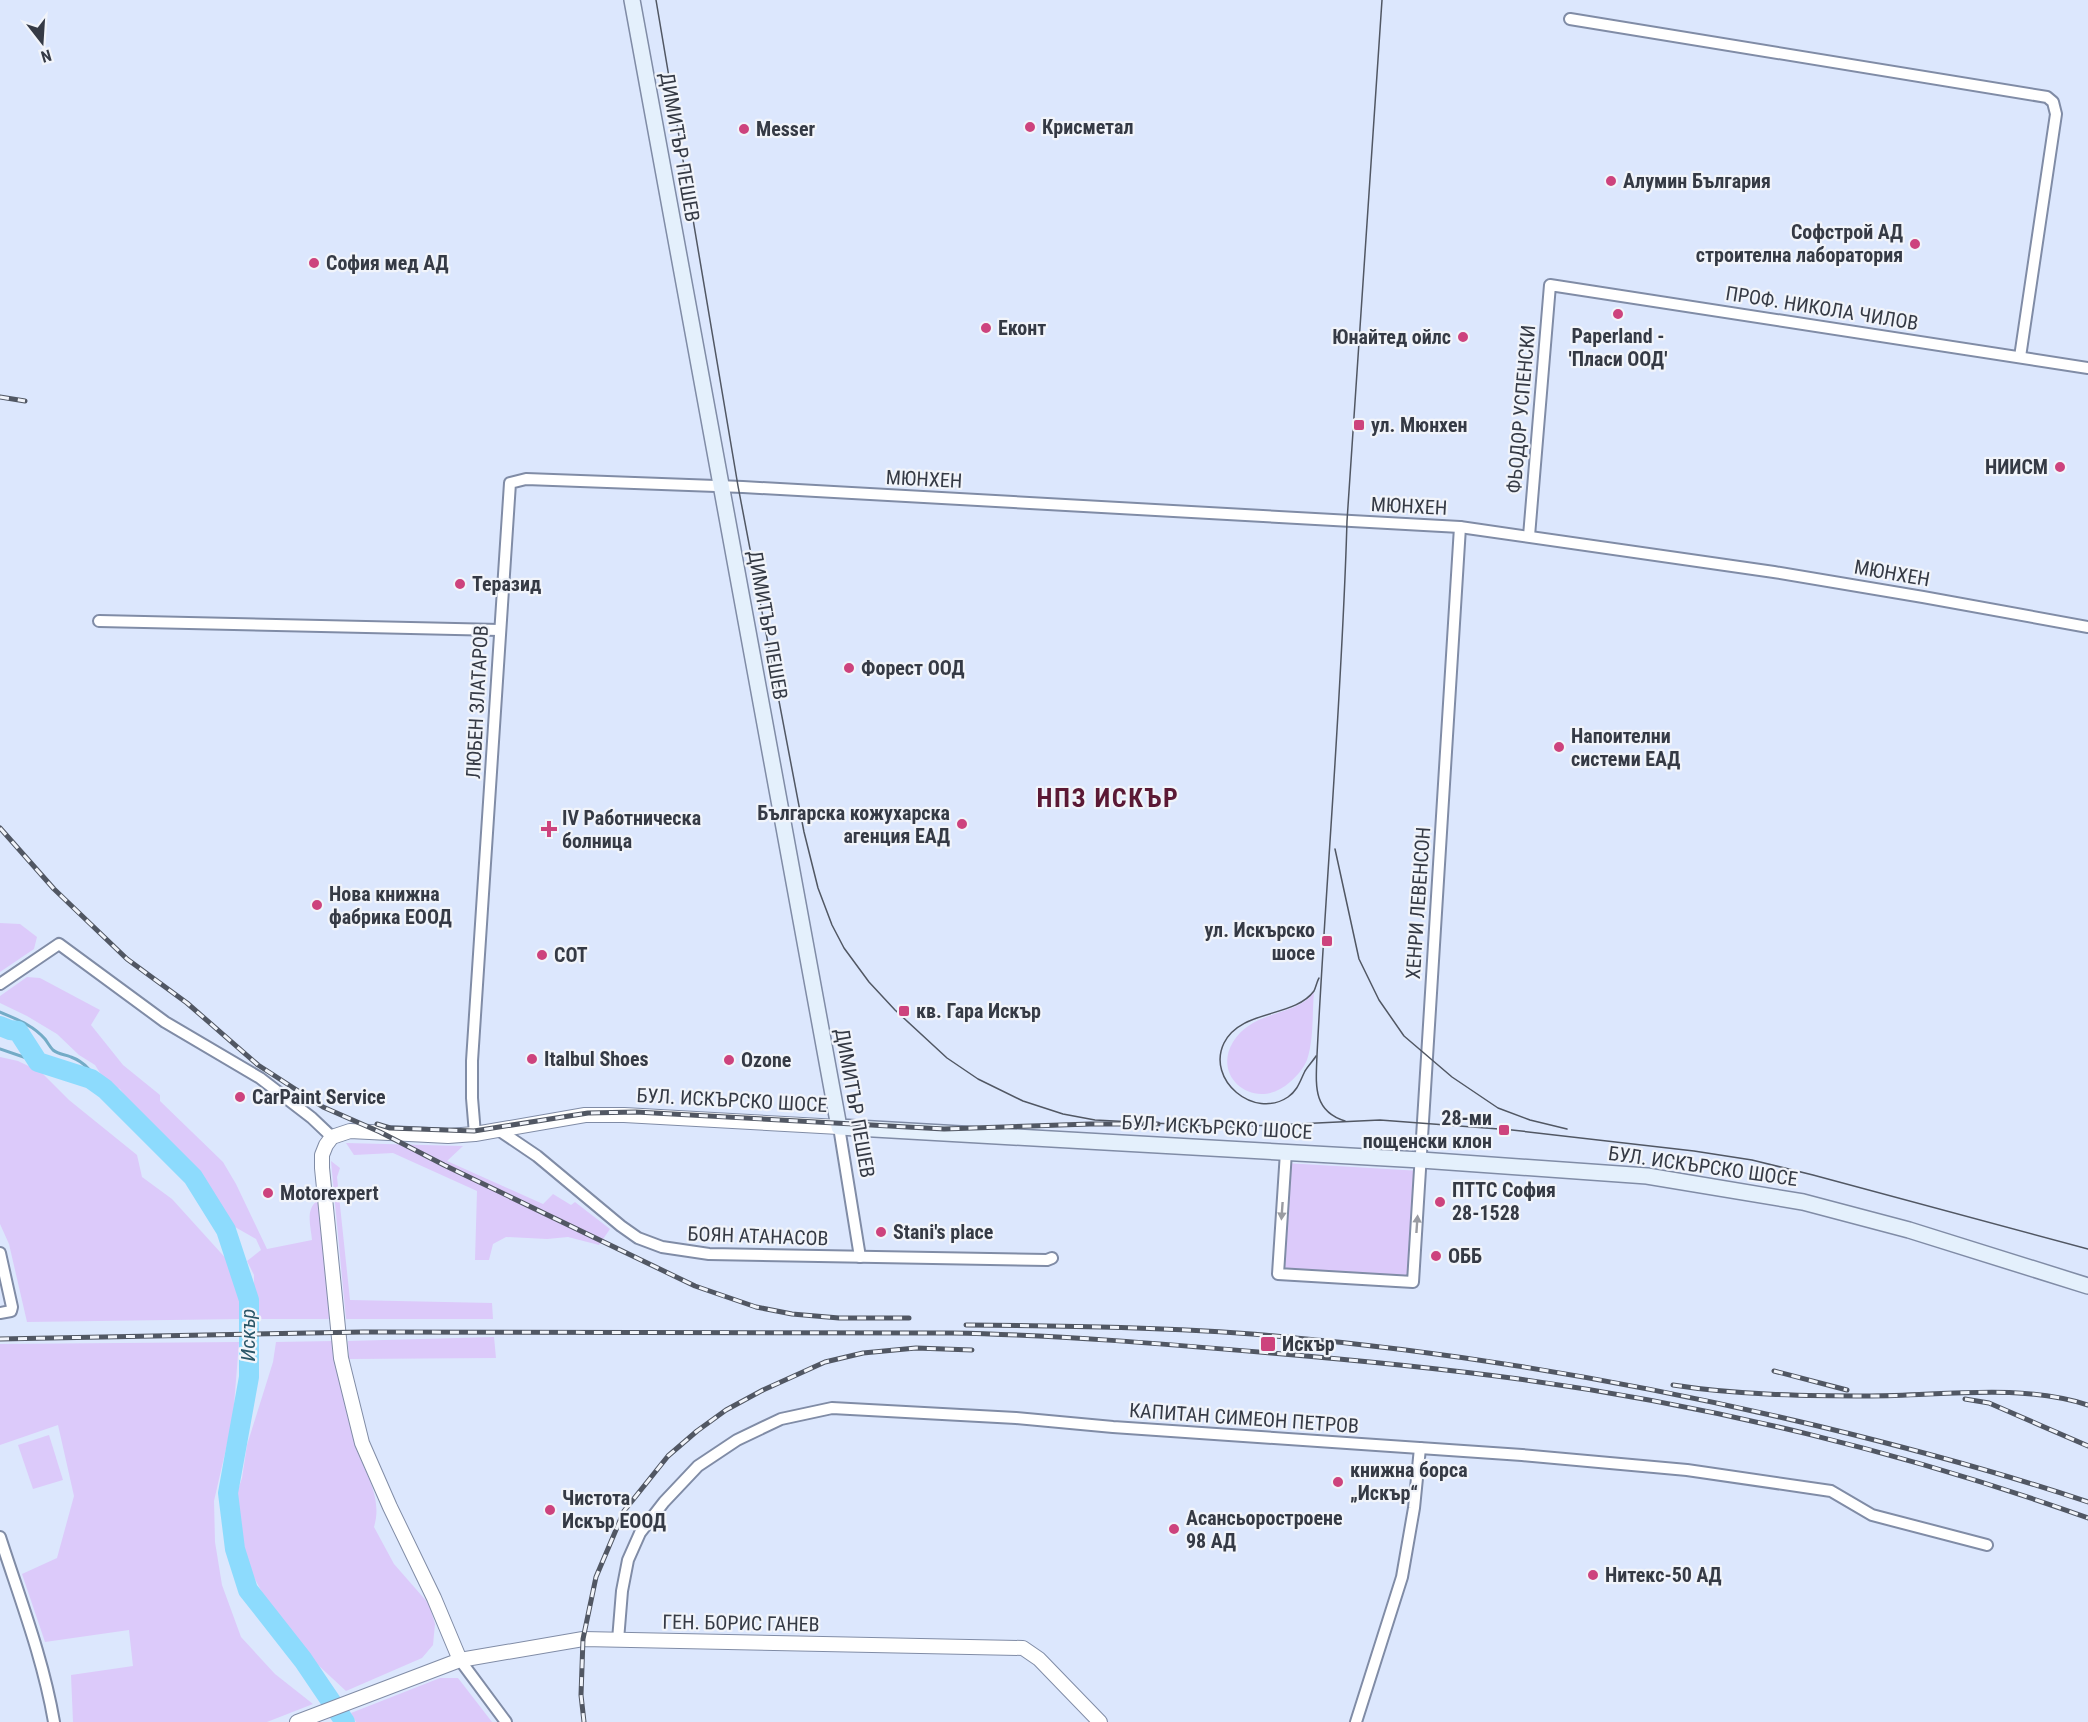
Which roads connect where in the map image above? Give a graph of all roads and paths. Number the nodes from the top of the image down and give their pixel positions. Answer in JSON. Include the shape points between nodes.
{"nodes":[{"id":1,"x":632,"y":0,"type":"edge"},
{"id":2,"x":1570,"y":19,"type":"dead end"},
{"id":3,"x":1550,"y":285,"type":"joint"},
{"id":4,"x":2020,"y":357,"type":"junction"},
{"id":5,"x":2088,"y":368,"type":"edge"},
{"id":6,"x":721,"y":486,"type":"junction"},
{"id":7,"x":1460,"y":526,"type":"junction"},
{"id":8,"x":1529,"y":536,"type":"junction"},
{"id":9,"x":99,"y":621,"type":"dead end"},
{"id":10,"x":2088,"y":627,"type":"edge"},
{"id":11,"x":500,"y":630,"type":"junction"},
{"id":12,"x":0,"y":984,"type":"edge"},
{"id":13,"x":839,"y":1127,"type":"junction"},
{"id":14,"x":500,"y":1131,"type":"junction"},
{"id":15,"x":475,"y":1134,"type":"junction"},
{"id":16,"x":333,"y":1137,"type":"junction"},
{"id":17,"x":1286,"y":1152,"type":"junction"},
{"id":18,"x":1421,"y":1160,"type":"junction"},
{"id":19,"x":0,"y":1253,"type":"edge"},
{"id":20,"x":860,"y":1257,"type":"junction"},
{"id":21,"x":1052,"y":1258,"type":"dead end"},
{"id":22,"x":2088,"y":1286,"type":"edge"},
{"id":23,"x":0,"y":1313,"type":"edge"},
{"id":24,"x":1420,"y":1448,"type":"junction"},
{"id":25,"x":0,"y":1537,"type":"edge"},
{"id":26,"x":1987,"y":1545,"type":"dead end"},
{"id":27,"x":12,"y":1575,"type":"junction"},
{"id":28,"x":0,"y":1578,"type":"edge"},
{"id":29,"x":618,"y":1640,"type":"junction"},
{"id":30,"x":460,"y":1660,"type":"junction"},
{"id":31,"x":54,"y":1722,"type":"edge"},
{"id":32,"x":297,"y":1722,"type":"edge"},
{"id":33,"x":506,"y":1722,"type":"edge"},
{"id":34,"x":1100,"y":1722,"type":"edge"},
{"id":35,"x":1356,"y":1722,"type":"edge"}],
"edges":[{"from":1,"to":6,"type":"main road","name":"ДИМИТЪР ПЕШЕВ"},
{"from":2,"to":4,"type":"street","via":[[2047,96],[2056,114]]},
{"from":3,"to":4,"type":"street","name":"ПРОФ. НИКОЛА ЧИЛОВ"},
{"from":3,"to":8,"type":"street","name":"ФЬОДОР УСПЕНСКИ"},
{"from":4,"to":5,"type":"street","name":"ПРОФ. НИКОЛА ЧИЛОВ"},
{"from":6,"to":7,"type":"street","name":"МЮНХЕН"},
{"from":6,"to":11,"type":"street","name":"ЛЮБЕН ЗЛАТАРОВ","via":[[526,479],[510,483]]},
{"from":6,"to":13,"type":"main road","name":"ДИМИТЪР ПЕШЕВ"},
{"from":7,"to":8,"type":"street","name":"МЮНХЕН"},
{"from":7,"to":18,"type":"street","name":"ХЕНРИ ЛЕВЕНСОН"},
{"from":8,"to":10,"type":"street","name":"МЮНХЕН","via":[[1774,572]]},
{"from":9,"to":11,"type":"street"},
{"from":11,"to":15,"type":"street","name":"ЛЮБЕН ЗЛАТАРОВ","via":[[472,1061]]},
{"from":12,"to":16,"type":"street","via":[[59,944],[165,1022],[260,1078]]},
{"from":13,"to":14,"type":"street","name":"БУЛ. ИСКЪРСКО ШОСЕ","via":[[624,1115],[585,1116]]},
{"from":13,"to":17,"type":"main road","name":"БУЛ. ИСКЪРСКО ШОСЕ"},
{"from":13,"to":20,"type":"street","name":"ДИМИТЪР ПЕШЕВ"},
{"from":14,"to":15,"type":"street","name":"БУЛ. ИСКЪРСКО ШОСЕ"},
{"from":14,"to":20,"type":"street","name":"БОЯН АТАНАСОВ","via":[[537,1156],[621,1226],[651,1244],[709,1254]]},
{"from":15,"to":16,"type":"street","name":"БУЛ. ИСКЪРСКО ШОСЕ","via":[[350,1131]]},
{"from":16,"to":30,"type":"street","via":[[322,1155],[322,1168],[341,1358],[363,1443]]},
{"from":17,"to":18,"type":"main road","name":"БУЛ. ИСКЪРСКО ШОСЕ"},
{"from":17,"to":18,"type":"street","name":"ХЕНРИ ЛЕВЕНСОН","one_way":true,"via":[[1278,1274],[1413,1282]]},
{"from":18,"to":22,"type":"main road","name":"БУЛ. ИСКЪРСКО ШОСЕ","via":[[1647,1176],[1803,1202],[1909,1230]]},
{"from":19,"to":23,"type":"street","via":[[12,1307],[11,1311]]},
{"from":20,"to":21,"type":"street","name":"БОЯН АТАНАСОВ"},
{"from":24,"to":26,"type":"street","name":"КАПИТАН СИМЕОН ПЕТРОВ","via":[[1687,1470],[1831,1491],[1872,1515]]},
{"from":24,"to":29,"type":"street","name":"КАПИТАН СИМЕОН ПЕТРОВ","via":[[832,1408],[781,1419],[737,1440],[699,1466],[640,1533],[628,1560]]},
{"from":24,"to":35,"type":"street","via":[[1402,1577]]},
{"from":25,"to":27,"type":"street"},
{"from":27,"to":28,"type":"street"},
{"from":27,"to":31,"type":"street","via":[[41,1662]]},
{"from":29,"to":30,"type":"street","name":"ГЕН. БОРИС ГАНЕВ","via":[[583,1639]]},
{"from":29,"to":34,"type":"street","name":"ГЕН. БОРИС ГАНЕВ","via":[[1023,1648],[1039,1659]]},
{"from":30,"to":32,"type":"street","name":"ГЕН. БОРИС ГАНЕВ"},
{"from":30,"to":33,"type":"street"}]}
